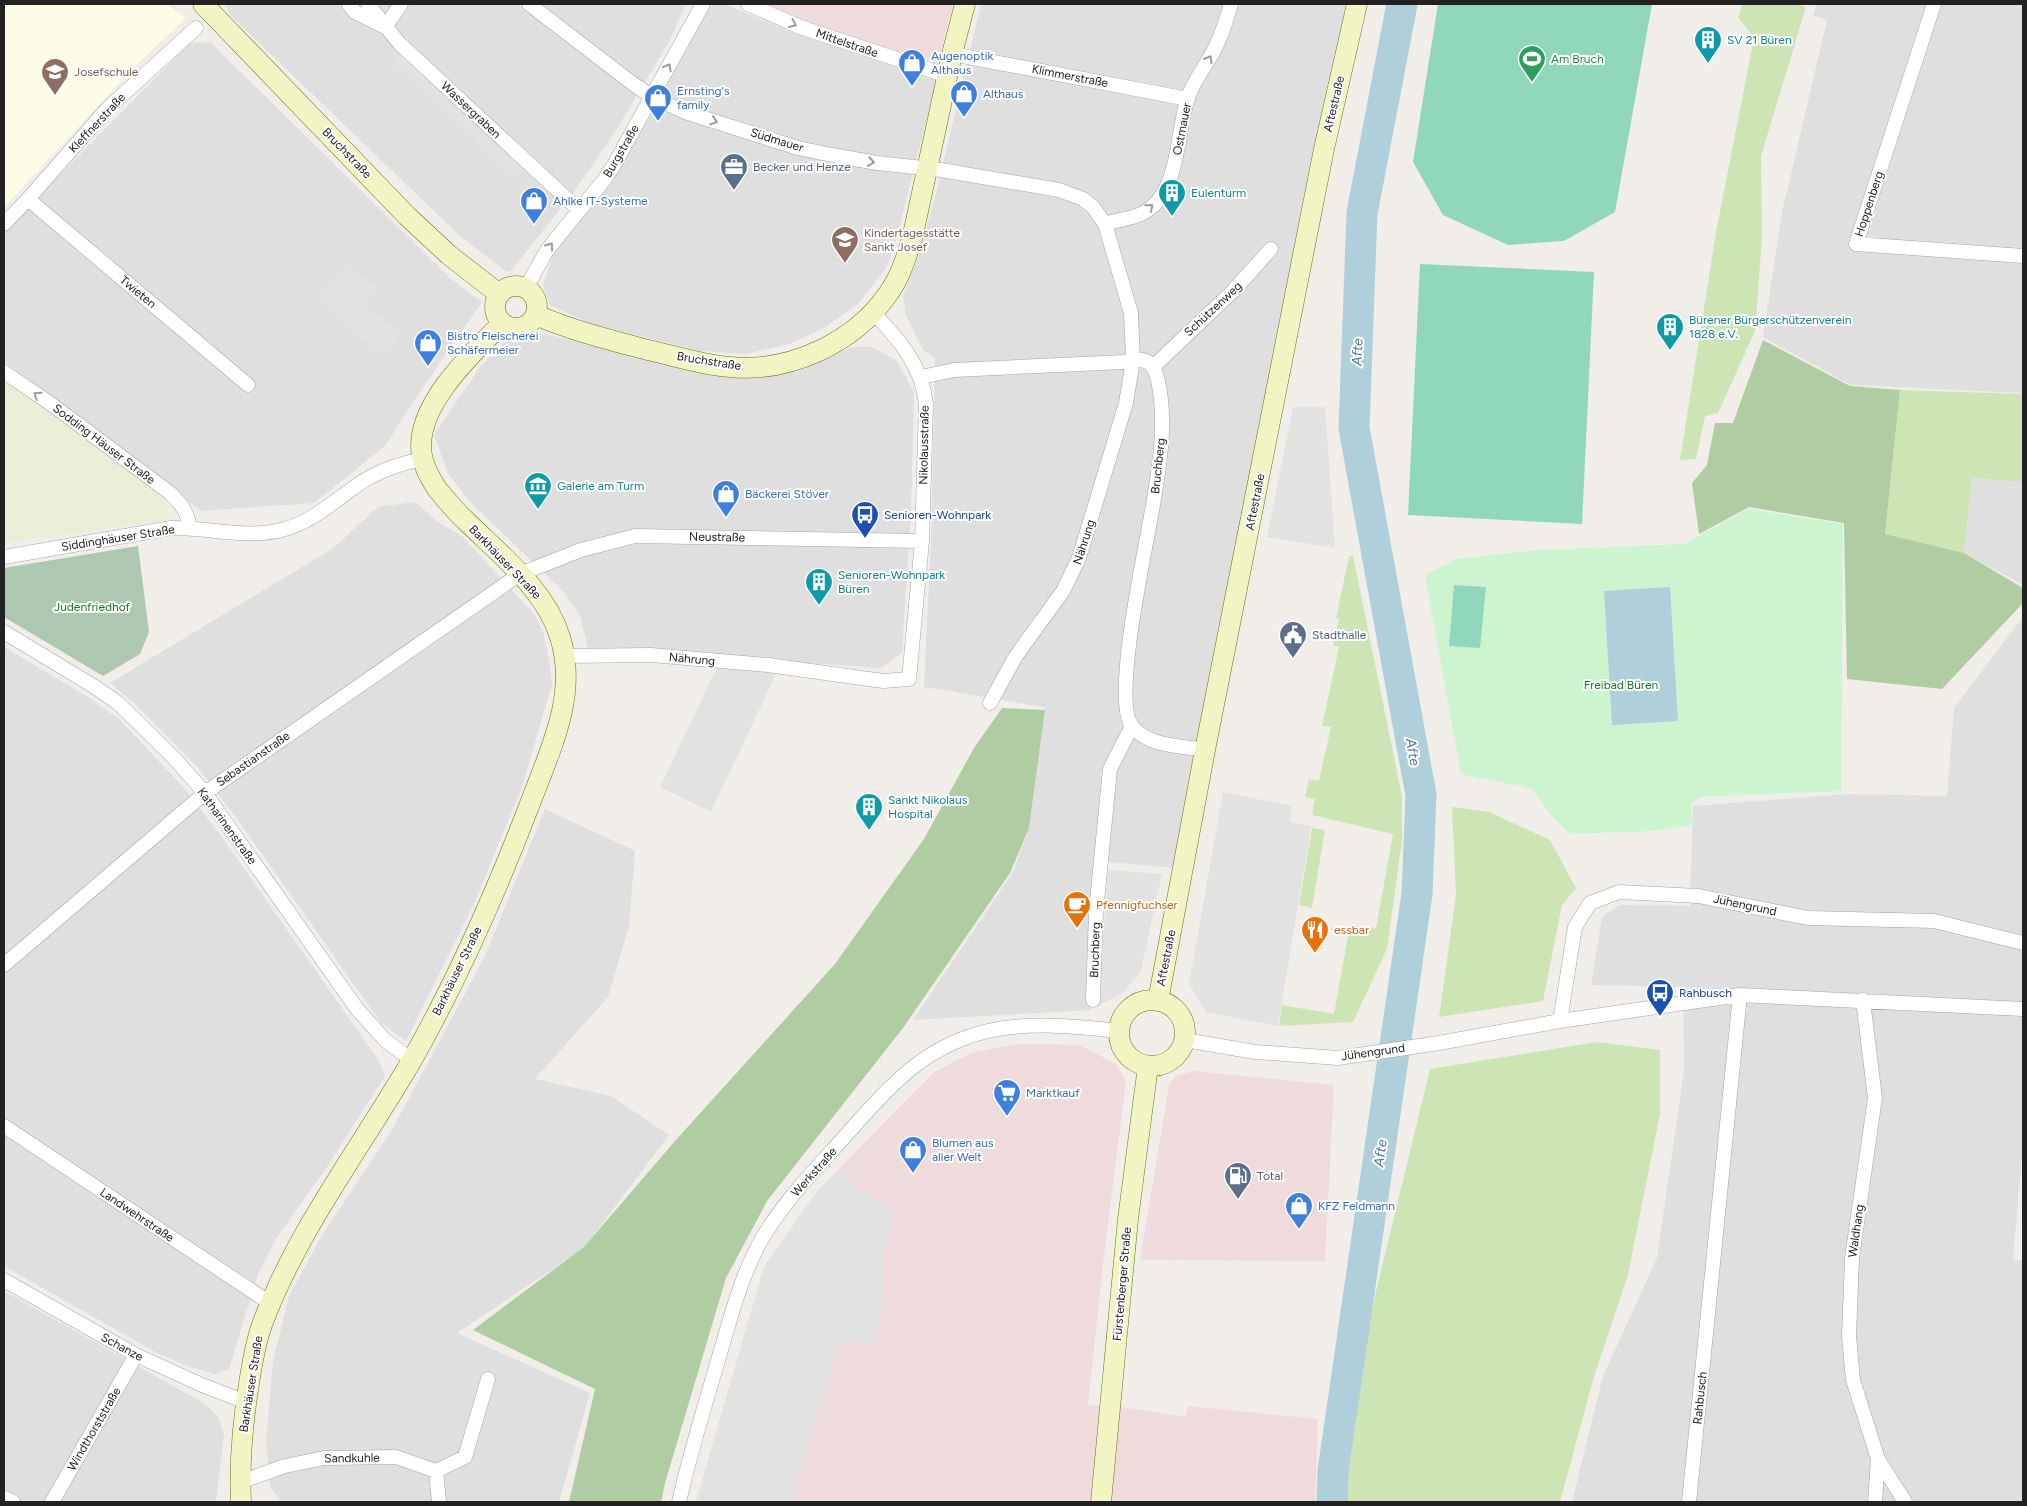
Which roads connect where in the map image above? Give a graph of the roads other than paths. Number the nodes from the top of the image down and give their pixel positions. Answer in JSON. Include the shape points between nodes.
{"nodes":[{"id":1,"x":202,"y":4,"type":"edge"},
{"id":2,"x":349,"y":4,"type":"edge"},
{"id":3,"x":368,"y":4,"type":"edge"},
{"id":4,"x":401,"y":4,"type":"edge"},
{"id":5,"x":530,"y":4,"type":"edge"},
{"id":6,"x":703,"y":4,"type":"edge"},
{"id":7,"x":748,"y":4,"type":"edge"},
{"id":8,"x":965,"y":4,"type":"edge"},
{"id":9,"x":1231,"y":4,"type":"edge"},
{"id":10,"x":1357,"y":4,"type":"edge"},
{"id":11,"x":1934,"y":4,"type":"edge"},
{"id":12,"x":385,"y":27,"type":"junction"},
{"id":13,"x":196,"y":28,"type":"dead end"},
{"id":14,"x":952,"y":54,"type":"junction"},
{"id":15,"x":948,"y":76,"type":"junction"},
{"id":16,"x":652,"y":97,"type":"junction"},
{"id":17,"x":1188,"y":99,"type":"junction"},
{"id":18,"x":928,"y":169,"type":"junction"},
{"id":19,"x":28,"y":199,"type":"junction"},
{"id":20,"x":579,"y":210,"type":"junction"},
{"id":21,"x":4,"y":224,"type":"edge"},
{"id":22,"x":1105,"y":224,"type":"junction"},
{"id":23,"x":1271,"y":249,"type":"dead end"},
{"id":24,"x":2023,"y":256,"type":"edge"},
{"id":25,"x":526,"y":288,"type":"junction"},
{"id":26,"x":499,"y":294,"type":"junction"},
{"id":27,"x":873,"y":312,"type":"junction"},
{"id":28,"x":536,"y":315,"type":"junction"},
{"id":29,"x":502,"y":324,"type":"junction"},
{"id":30,"x":1133,"y":360,"type":"junction"},
{"id":31,"x":1153,"y":367,"type":"junction"},
{"id":32,"x":4,"y":372,"type":"edge"},
{"id":33,"x":921,"y":377,"type":"junction"},
{"id":34,"x":248,"y":385,"type":"dead end"},
{"id":35,"x":423,"y":459,"type":"junction"},
{"id":36,"x":190,"y":528,"type":"junction"},
{"id":37,"x":922,"y":541,"type":"junction"},
{"id":38,"x":4,"y":557,"type":"edge"},
{"id":39,"x":520,"y":574,"type":"junction"},
{"id":40,"x":4,"y":632,"type":"edge"},
{"id":41,"x":565,"y":656,"type":"junction"},
{"id":42,"x":909,"y":679,"type":"joint"},
{"id":43,"x":990,"y":703,"type":"dead end"},
{"id":44,"x":1132,"y":726,"type":"junction"},
{"id":45,"x":1205,"y":750,"type":"junction"},
{"id":46,"x":205,"y":793,"type":"junction"},
{"id":47,"x":2023,"y":943,"type":"edge"},
{"id":48,"x":4,"y":965,"type":"edge"},
{"id":49,"x":1740,"y":995,"type":"junction"},
{"id":50,"x":1093,"y":1000,"type":"dead end"},
{"id":51,"x":1862,"y":1000,"type":"junction"},
{"id":52,"x":1158,"y":1001,"type":"junction"},
{"id":53,"x":2023,"y":1008,"type":"edge"},
{"id":54,"x":1560,"y":1021,"type":"junction"},
{"id":55,"x":1120,"y":1032,"type":"junction"},
{"id":56,"x":1185,"y":1040,"type":"junction"},
{"id":57,"x":412,"y":1060,"type":"junction"},
{"id":58,"x":1148,"y":1066,"type":"junction"},
{"id":59,"x":4,"y":1126,"type":"edge"},
{"id":60,"x":4,"y":1280,"type":"edge"},
{"id":61,"x":270,"y":1304,"type":"junction"},
{"id":62,"x":136,"y":1355,"type":"junction"},
{"id":63,"x":488,"y":1379,"type":"dead end"},
{"id":64,"x":246,"y":1402,"type":"junction"},
{"id":65,"x":1878,"y":1459,"type":"junction"},
{"id":66,"x":436,"y":1471,"type":"junction"},
{"id":67,"x":240,"y":1482,"type":"junction"},
{"id":68,"x":4,"y":1498,"type":"edge"},
{"id":69,"x":13,"y":1502,"type":"edge"},
{"id":70,"x":52,"y":1502,"type":"edge"},
{"id":71,"x":241,"y":1502,"type":"edge"},
{"id":72,"x":439,"y":1502,"type":"edge"},
{"id":73,"x":679,"y":1502,"type":"edge"},
{"id":74,"x":1101,"y":1502,"type":"edge"},
{"id":75,"x":1689,"y":1502,"type":"edge"},
{"id":76,"x":1875,"y":1502,"type":"edge"},
{"id":77,"x":1905,"y":1502,"type":"edge"}],
"edges":[{"from":1,"to":26,"type":"main road","name":"Bruchstraße","via":[[407,216],[448,255]]},
{"from":2,"to":12,"type":"street","via":[[355,12]]},
{"from":3,"to":12,"type":"street","name":"Wassergraben"},
{"from":4,"to":12,"type":"street"},
{"from":5,"to":16,"type":"street","name":"Südmauer"},
{"from":16,"to":6,"type":"street","name":"Burgstraße","one_way":true},
{"from":7,"to":15,"type":"street","name":"Mittelstraße","one_way":true,"via":[[800,27]]},
{"from":8,"to":14,"type":"main road"},
{"from":17,"to":9,"type":"street","name":"Ostmauer","one_way":true,"via":[[1219,39]]},
{"from":10,"to":45,"type":"main road","name":"Aftestraße","via":[[1324,149]]},
{"from":11,"to":24,"type":"street","name":"Hoppenberg","via":[[1856,244]]},
{"from":12,"to":20,"type":"street","name":"Wassergraben","via":[[399,44]]},
{"from":13,"to":19,"type":"street","name":"Kleffnerstraße","via":[[107,109]]},
{"from":14,"to":15,"type":"main road"},
{"from":14,"to":17,"type":"street","name":"Klimmerstraße"},
{"from":15,"to":18,"type":"main road"},
{"from":16,"to":18,"type":"street","name":"Südmauer","one_way":true,"via":[[685,112],[798,148]]},
{"from":16,"to":20,"type":"street","name":"Burgstraße","via":[[604,180]]},
{"from":22,"to":17,"type":"street","name":"Ostmauer","one_way":true,"via":[[1148,210],[1160,196],[1174,166]]},
{"from":18,"to":22,"type":"street","name":"Südmauer","via":[[1059,190],[1093,206]]},
{"from":18,"to":27,"type":"main road","via":[[904,263],[889,293]]},
{"from":19,"to":21,"type":"street","name":"Kleffnerstraße"},
{"from":19,"to":34,"type":"street","name":"Twieten"},
{"from":25,"to":20,"type":"street","name":"Burgstraße","one_way":true,"via":[[547,250]]},
{"from":22,"to":30,"type":"street","via":[[1131,313]]},
{"from":23,"to":31,"type":"street","name":"Schützenweg","via":[[1233,291]]},
{"from":25,"to":26,"type":"main road","via":[[515,286]]},
{"from":25,"to":28,"type":"main road","via":[[535,297]]},
{"from":26,"to":29,"type":"main road","via":[[495,313]]},
{"from":27,"to":28,"type":"main road","name":"Bruchstraße","via":[[852,332],[820,350],[796,360],[758,368],[696,362],[590,335]]},
{"from":27,"to":33,"type":"street","name":"Nikolausstraße","via":[[909,355]]},
{"from":28,"to":29,"type":"main road","via":[[530,324],[519,328]]},
{"from":29,"to":35,"type":"main road","via":[[457,372],[430,410],[422,437]]},
{"from":30,"to":31,"type":"street","via":[[1145,360]]},
{"from":30,"to":33,"type":"street","via":[[954,370]]},
{"from":30,"to":43,"type":"street","name":"Nährung","via":[[1126,403],[1079,558],[1063,591],[1016,656]]},
{"from":31,"to":44,"type":"street","name":"Bruchberg","via":[[1162,403],[1162,436],[1155,498],[1126,664],[1125,706]]},
{"from":36,"to":32,"type":"street","name":"Sodding Häuser Straße","one_way":true,"via":[[188,515],[170,493]]},
{"from":33,"to":37,"type":"street","name":"Nikolausstraße","via":[[926,404]]},
{"from":35,"to":36,"type":"street","name":"Siddinghäuser Straße","via":[[378,473],[304,522],[285,530],[249,533]]},
{"from":35,"to":39,"type":"main road","name":"Barkhäuser Straße","via":[[437,490]]},
{"from":36,"to":38,"type":"street","name":"Siddinghäuser Straße"},
{"from":37,"to":39,"type":"street","name":"Neustraße","via":[[635,536],[581,550]]},
{"from":37,"to":42,"type":"street","name":"Nikolausstraße"},
{"from":39,"to":41,"type":"main road","name":"Barkhäuser Straße","via":[[554,618]]},
{"from":39,"to":46,"type":"street","name":"Sebastianstraße"},
{"from":40,"to":46,"type":"street","name":"Katharinenstraße","via":[[118,703]]},
{"from":41,"to":42,"type":"street","name":"Nährung","via":[[652,655],[768,665],[883,681]]},
{"from":41,"to":57,"type":"main road","name":"Barkhäuser Straße","via":[[566,692],[554,740],[492,899]]},
{"from":44,"to":45,"type":"street","via":[[1156,742]]},
{"from":44,"to":50,"type":"street","name":"Bruchberg","via":[[1110,769],[1096,911]]},
{"from":45,"to":52,"type":"main road","name":"Aftestraße"},
{"from":46,"to":48,"type":"street","name":"Sebastianstraße"},
{"from":46,"to":57,"type":"street","name":"Katharinenstraße","via":[[357,1010],[386,1041]]},
{"from":47,"to":54,"type":"street","name":"Jühengrund","via":[[1934,921],[1808,918],[1698,896],[1619,892],[1590,902],[1576,927]]},
{"from":49,"to":51,"type":"street","name":"Jühengrund"},
{"from":49,"to":54,"type":"street","name":"Jühengrund"},
{"from":49,"to":75,"type":"street","name":"Rahbusch"},
{"from":51,"to":53,"type":"street","name":"Jühengrund"},
{"from":51,"to":65,"type":"street","name":"Waldhang","via":[[1875,1098],[1852,1258],[1849,1336],[1853,1380]]},
{"from":52,"to":55,"type":"main road","via":[[1149,1000],[1132,1007],[1121,1022]]},
{"from":52,"to":56,"type":"main road","via":[[1168,1004],[1179,1015],[1185,1029]]},
{"from":54,"to":56,"type":"street","name":"Jühengrund","via":[[1338,1058],[1255,1052]]},
{"from":55,"to":58,"type":"main road","via":[[1124,1050],[1138,1063]]},
{"from":55,"to":73,"type":"street","name":"Werkstraße","via":[[1072,1026],[1015,1026],[988,1031],[931,1054],[904,1073],[883,1095],[791,1197],[758,1246],[740,1289]]},
{"from":56,"to":58,"type":"main road","via":[[1175,1057]]},
{"from":57,"to":61,"type":"main road","name":"Barkhäuser Straße","via":[[289,1263]]},
{"from":58,"to":74,"type":"main road","name":"Fürstenberger Straße","via":[[1128,1219]]},
{"from":59,"to":61,"type":"street","name":"Landwehrstraße"},
{"from":60,"to":62,"type":"street","name":"Schanze"},
{"from":61,"to":64,"type":"main road","name":"Barkhäuser Straße","via":[[261,1326]]},
{"from":62,"to":64,"type":"street","name":"Schanze"},
{"from":62,"to":70,"type":"street","name":"Windthorststraße"},
{"from":63,"to":66,"type":"street","via":[[465,1457]]},
{"from":64,"to":67,"type":"main road","name":"Barkhäuser Straße"},
{"from":65,"to":76,"type":"street","name":"Waldhang"},
{"from":65,"to":77,"type":"street","name":"Waldhang"},
{"from":66,"to":67,"type":"street","name":"Sandkuhle","via":[[396,1457],[324,1458],[285,1466]]},
{"from":66,"to":72,"type":"street"},
{"from":67,"to":71,"type":"main road","name":"Barkhäuser Straße"},
{"from":68,"to":69,"type":"street"}]}
